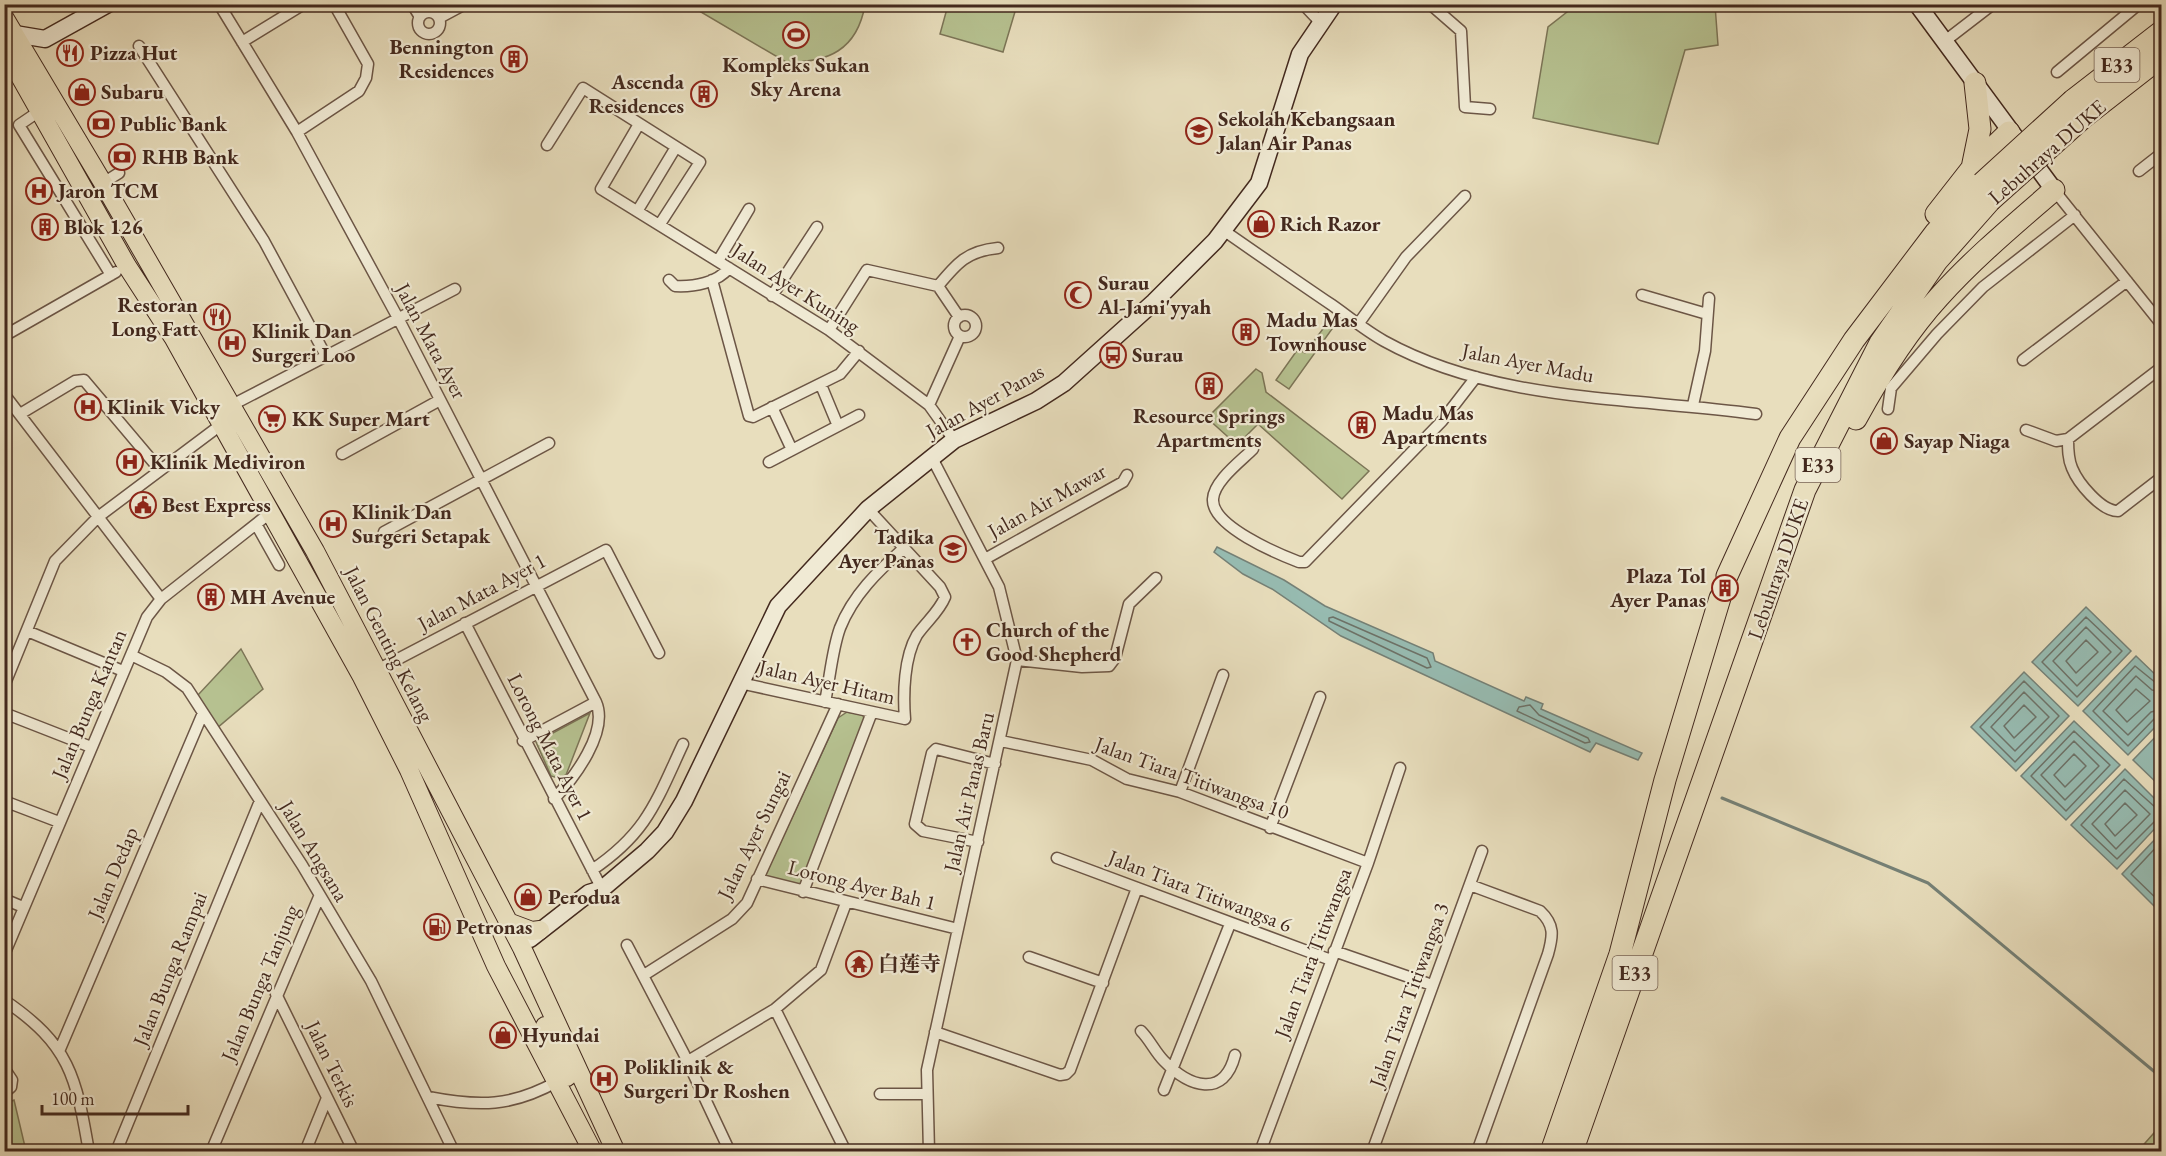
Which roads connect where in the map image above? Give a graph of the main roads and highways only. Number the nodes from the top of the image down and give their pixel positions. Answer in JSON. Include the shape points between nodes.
{"nodes":[{"id":1,"x":4,"y":17,"type":"edge"},
{"id":2,"x":2162,"y":31,"type":"edge"},
{"id":3,"x":10,"y":41,"type":"edge"},
{"id":4,"x":2162,"y":56,"type":"edge"},
{"id":5,"x":1975,"y":82,"type":"road end"},
{"id":6,"x":2078,"y":109,"type":"junction"},
{"id":7,"x":2009,"y":132,"type":"road end"},
{"id":8,"x":1981,"y":184,"type":"junction"},
{"id":9,"x":2054,"y":190,"type":"road end"},
{"id":10,"x":260,"y":454,"type":"junction"},
{"id":11,"x":263,"y":519,"type":"junction"},
{"id":12,"x":1727,"y":576,"type":"dead end"},
{"id":13,"x":1720,"y":598,"type":"dead end"},
{"id":14,"x":1767,"y":604,"type":"junction"},
{"id":15,"x":508,"y":922,"type":"junction"},
{"id":16,"x":540,"y":930,"type":"road end"},
{"id":17,"x":522,"y":948,"type":"junction"},
{"id":18,"x":562,"y":1088,"type":"junction"},
{"id":19,"x":593,"y":1152,"type":"edge"},
{"id":20,"x":616,"y":1152,"type":"edge"},
{"id":21,"x":1551,"y":1152,"type":"edge"},
{"id":22,"x":1572,"y":1152,"type":"edge"}],
"edges":[{"from":1,"to":3,"type":"main road","name":"Jalan Genting Kelang"},
{"from":2,"to":6,"type":"highway","name":"Lebuhraya DUKE","number":"E33"},
{"from":3,"to":10,"type":"main road","name":"Jalan Genting Kelang","via":[[36,70],[240,401]]},
{"from":3,"to":11,"type":"main road","name":"Jalan Genting Kelang","via":[[41,110],[127,266],[222,424]]},
{"from":4,"to":6,"type":"highway","name":"Lebuhraya DUKE","number":"E33"},
{"from":5,"to":8,"type":"highway"},
{"from":6,"to":8,"type":"highway","name":"Lebuhraya DUKE","number":"E33","bridge":true},
{"from":7,"to":8,"type":"highway"},
{"from":8,"to":12,"type":"highway","name":"Lebuhraya DUKE","number":"E33","via":[[1935,233],[1854,340],[1790,438]]},
{"from":8,"to":14,"type":"highway","name":"Lebuhraya DUKE","number":"E33","via":[[1937,261],[1880,343],[1805,490]]},
{"from":9,"to":14,"type":"highway","via":[[1938,298],[1900,346],[1824,480]]},
{"from":10,"to":11,"type":"main road","via":[[262,470],[276,500]]},
{"from":10,"to":15,"type":"main road","name":"Jalan Genting Kelang","via":[[315,551]]},
{"from":11,"to":18,"type":"main road","name":"Jalan Genting Kelang","via":[[362,677],[409,770],[496,966]]},
{"from":13,"to":21,"type":"highway","number":"E33","via":[[1665,780],[1620,954]]},
{"from":14,"to":22,"type":"highway","name":"Lebuhraya DUKE","number":"E33"},
{"from":15,"to":16,"type":"main road"},
{"from":15,"to":17,"type":"main road","name":"Jalan Genting Kelang"},
{"from":17,"to":18,"type":"main road","via":[[518,957],[520,973],[567,1074]]},
{"from":17,"to":20,"type":"main road","name":"Jalan Genting Kelang"},
{"from":18,"to":19,"type":"main road","name":"Jalan Genting Kelang"}]}
